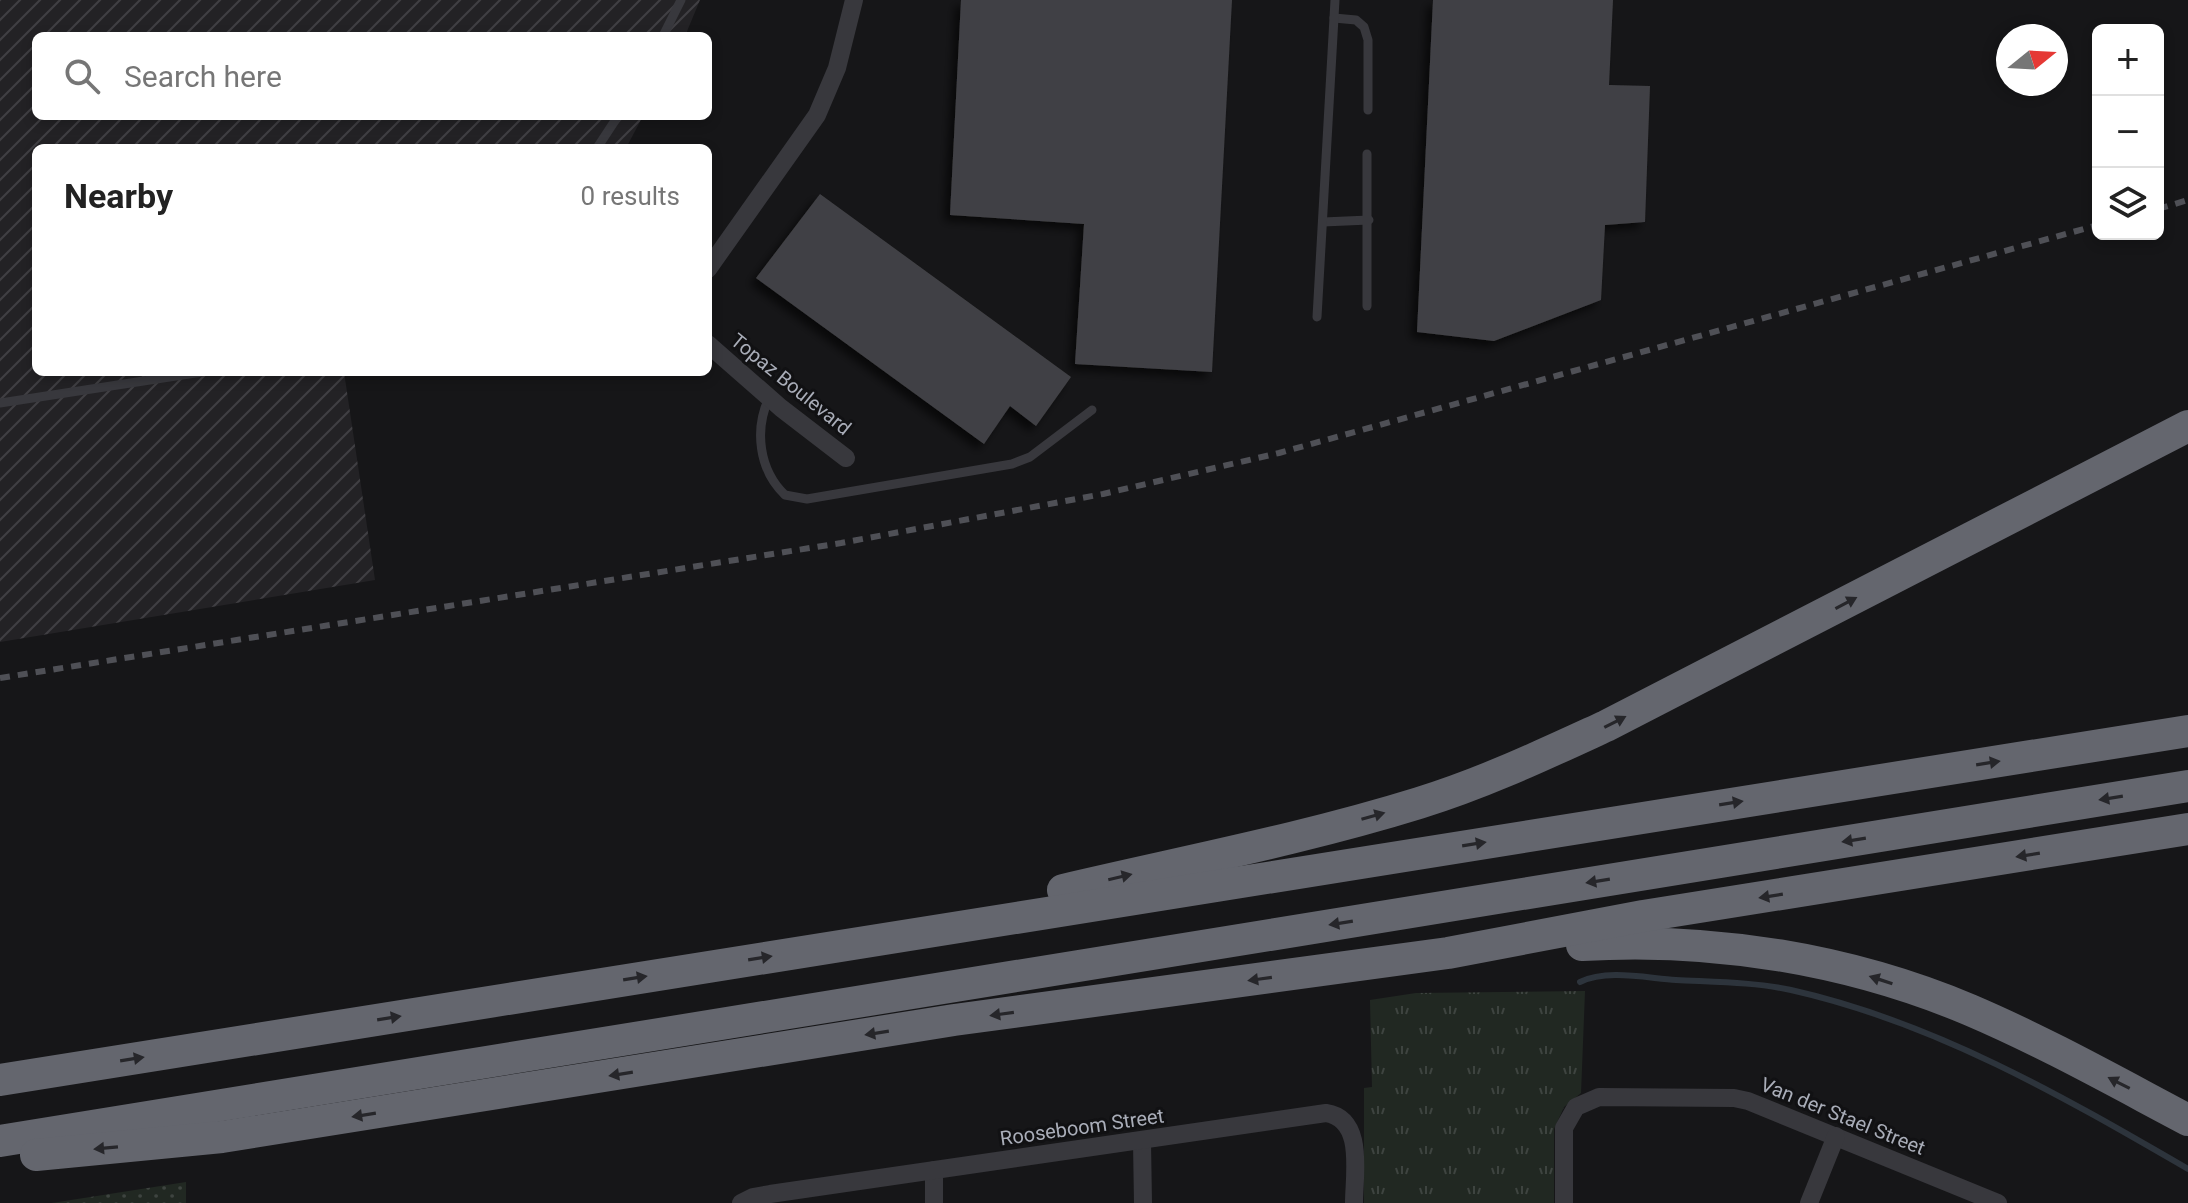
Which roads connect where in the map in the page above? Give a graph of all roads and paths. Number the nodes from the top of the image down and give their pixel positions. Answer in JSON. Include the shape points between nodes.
{"nodes":[{"id":1,"x":681,"y":0,"type":"edge"},
{"id":2,"x":854,"y":0,"type":"edge"},
{"id":3,"x":1335,"y":0,"type":"edge"},
{"id":4,"x":1334,"y":18,"type":"junction"},
{"id":5,"x":665,"y":32,"type":"edge"},
{"id":6,"x":1368,"y":110,"type":"dead end"},
{"id":7,"x":615,"y":120,"type":"edge"},
{"id":8,"x":600,"y":144,"type":"edge"},
{"id":9,"x":1367,"y":154,"type":"dead end"},
{"id":10,"x":1369,"y":220,"type":"junction"},
{"id":11,"x":1323,"y":222,"type":"junction"},
{"id":12,"x":712,"y":263,"type":"edge"},
{"id":13,"x":1367,"y":306,"type":"dead end"},
{"id":14,"x":1317,"y":317,"type":"dead end"},
{"id":15,"x":712,"y":348,"type":"edge"},
{"id":16,"x":176,"y":376,"type":"edge"},
{"id":17,"x":769,"y":398,"type":"junction"},
{"id":18,"x":0,"y":403,"type":"edge"},
{"id":19,"x":1092,"y":410,"type":"dead end"},
{"id":20,"x":2188,"y":426,"type":"edge"},
{"id":21,"x":846,"y":458,"type":"dead end"},
{"id":22,"x":2188,"y":731,"type":"edge"},
{"id":23,"x":2188,"y":786,"type":"edge"},
{"id":24,"x":2188,"y":829,"type":"edge"},
{"id":25,"x":827,"y":948,"type":"junction"},
{"id":26,"x":1448,"y":953,"type":"junction"},
{"id":27,"x":0,"y":1080,"type":"edge"},
{"id":28,"x":2188,"y":1120,"type":"edge"},
{"id":29,"x":1836,"y":1136,"type":"junction"},
{"id":30,"x":0,"y":1141,"type":"edge"},
{"id":31,"x":1142,"y":1142,"type":"junction"},
{"id":32,"x":0,"y":1159,"type":"edge"},
{"id":33,"x":934,"y":1170,"type":"junction"},
{"id":34,"x":741,"y":1203,"type":"edge"},
{"id":35,"x":934,"y":1203,"type":"edge"},
{"id":36,"x":1143,"y":1203,"type":"edge"},
{"id":37,"x":1354,"y":1203,"type":"edge"},
{"id":38,"x":1564,"y":1203,"type":"edge"},
{"id":39,"x":1809,"y":1203,"type":"edge"},
{"id":40,"x":1998,"y":1203,"type":"edge"}],
"edges":[{"from":1,"to":5,"type":"lane"},
{"from":2,"to":12,"type":"street","via":[[837,68],[817,115]]},
{"from":3,"to":4,"type":"lane"},
{"from":4,"to":6,"type":"lane","via":[[1356,20],[1367,33]]},
{"from":4,"to":11,"type":"lane"},
{"from":7,"to":8,"type":"lane"},
{"from":9,"to":10,"type":"lane"},
{"from":10,"to":11,"type":"lane"},
{"from":10,"to":13,"type":"lane"},
{"from":11,"to":14,"type":"lane"},
{"from":15,"to":17,"type":"street","name":"Topaz Boulevard"},
{"from":16,"to":18,"type":"lane"},
{"from":17,"to":19,"type":"lane","via":[[760,430],[769,474],[785,495],[807,499],[1012,464],[1030,457]]},
{"from":17,"to":21,"type":"street","name":"Topaz Boulevard"},
{"from":25,"to":20,"type":"highway","one_way":true,"via":[[1334,827],[1481,781],[1606,726]]},
{"from":25,"to":22,"type":"highway","one_way":true},
{"from":23,"to":30,"type":"highway","one_way":true},
{"from":24,"to":26,"type":"highway","one_way":true,"via":[[1643,916]]},
{"from":27,"to":25,"type":"highway","one_way":true},
{"from":28,"to":26,"type":"highway","one_way":true,"via":[[1966,1009],[1812,961],[1624,942]]},
{"from":26,"to":32,"type":"highway","one_way":true,"via":[[954,1020],[222,1137]]},
{"from":29,"to":38,"type":"street","name":"Van der Stael Street","via":[[1734,1098],[1591,1099],[1576,1107],[1564,1128]]},
{"from":29,"to":39,"type":"street"},
{"from":29,"to":40,"type":"street","name":"Van der Stael Street"},
{"from":31,"to":33,"type":"street","name":"Rooseboom Street"},
{"from":31,"to":36,"type":"street"},
{"from":31,"to":37,"type":"street","name":"Rooseboom Street","via":[[1331,1114],[1353,1134]]},
{"from":33,"to":34,"type":"street","name":"Rooseboom Street"},
{"from":33,"to":35,"type":"street"}]}
